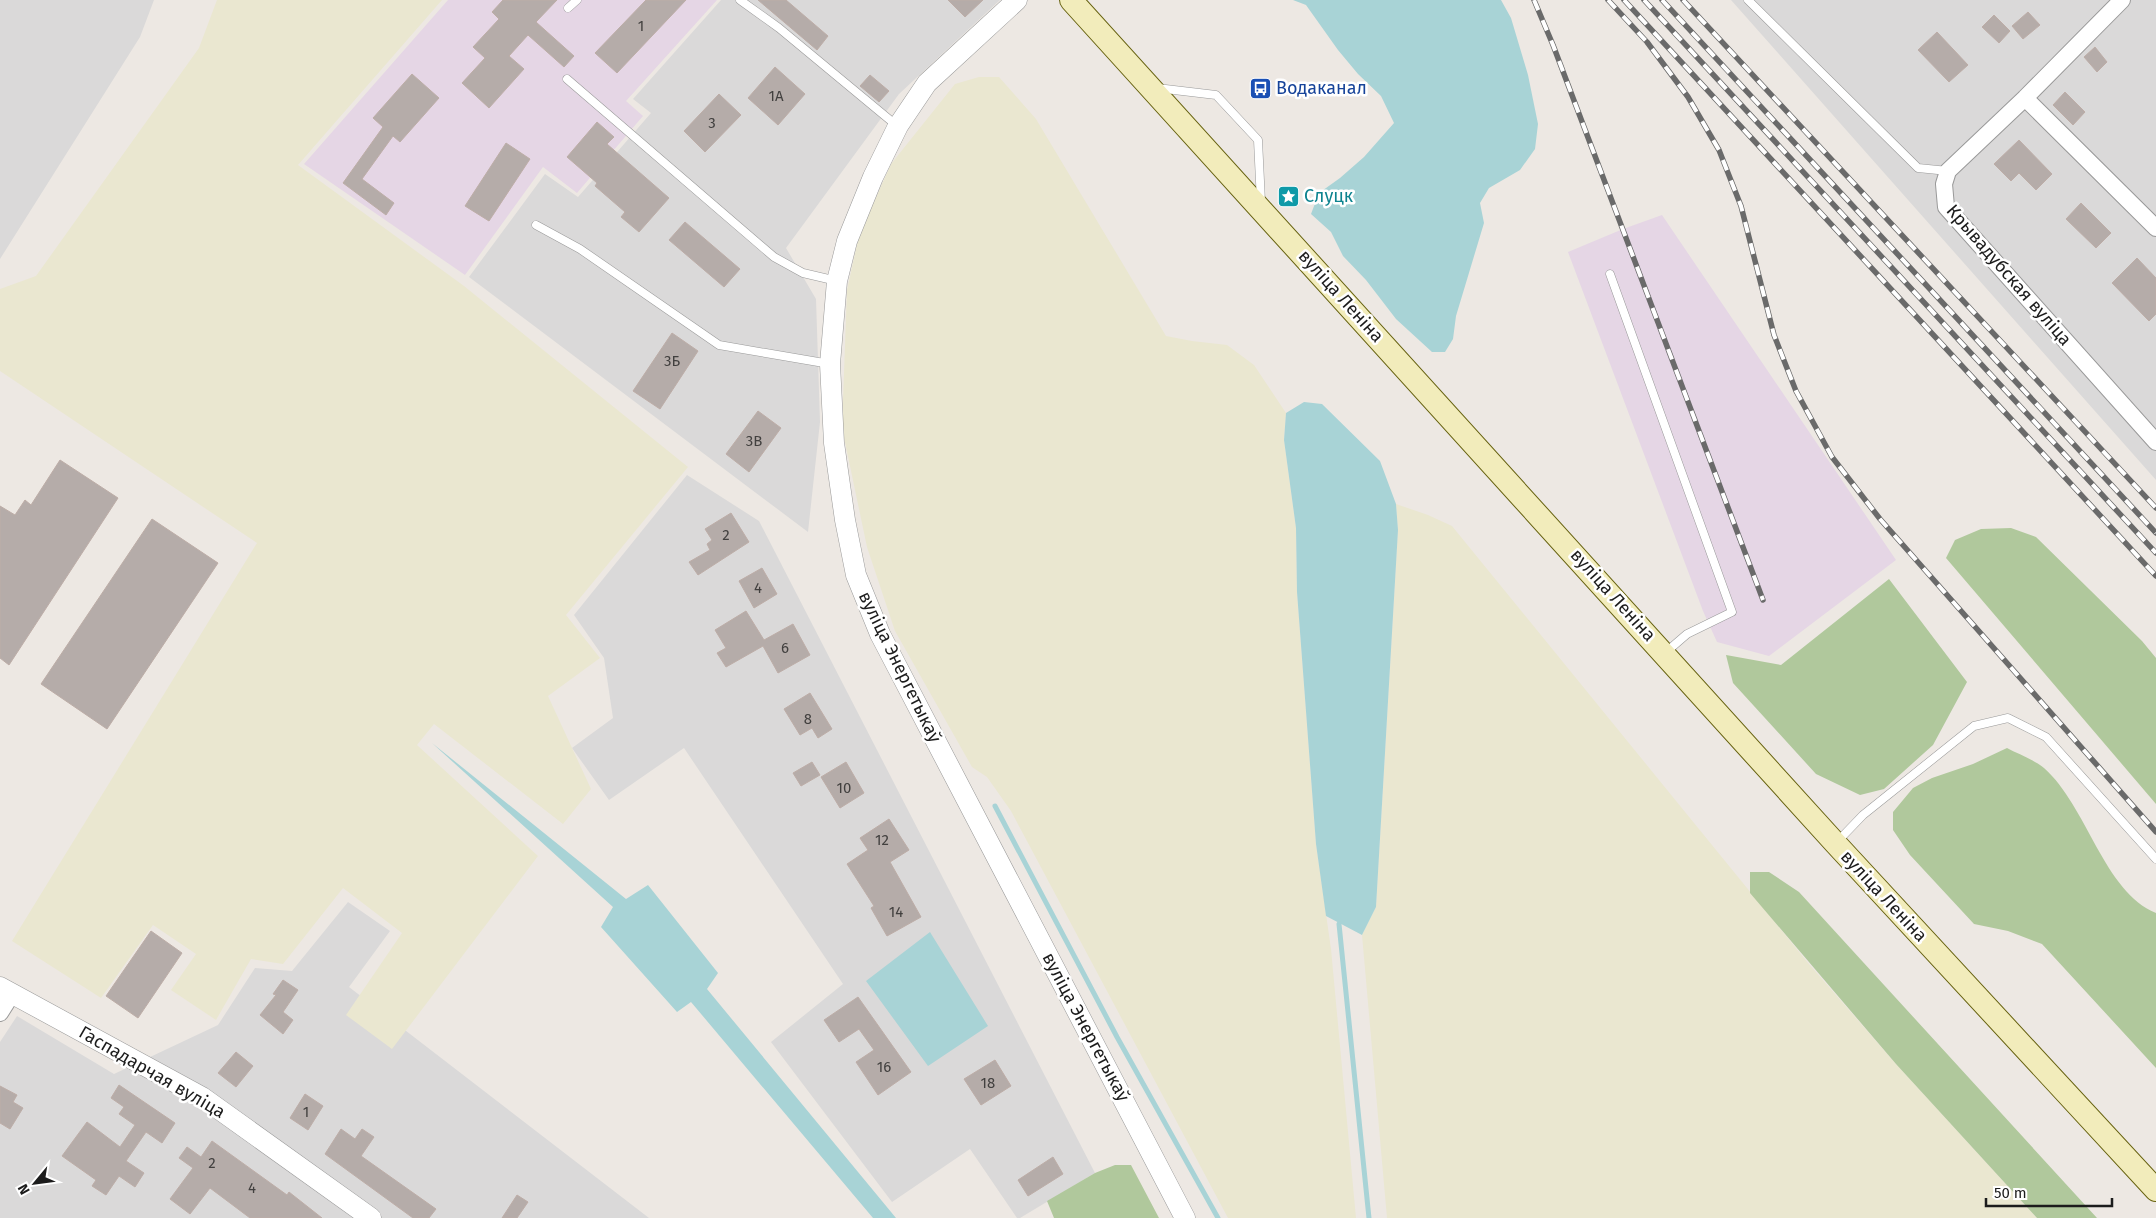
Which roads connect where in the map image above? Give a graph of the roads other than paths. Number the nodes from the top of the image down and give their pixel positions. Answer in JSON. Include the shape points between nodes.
{"nodes":[{"id":1,"x":577,"y":0,"type":"edge"},
{"id":2,"x":740,"y":0,"type":"edge"},
{"id":3,"x":1017,"y":0,"type":"edge"},
{"id":4,"x":1071,"y":0,"type":"edge"},
{"id":5,"x":1748,"y":0,"type":"edge"},
{"id":6,"x":2122,"y":0,"type":"edge"},
{"id":7,"x":568,"y":8,"type":"dead end"},
{"id":8,"x":567,"y":79,"type":"dead end"},
{"id":9,"x":1152,"y":87,"type":"junction"},
{"id":10,"x":2024,"y":98,"type":"junction"},
{"id":11,"x":898,"y":126,"type":"junction"},
{"id":12,"x":1948,"y":171,"type":"junction"},
{"id":13,"x":1262,"y":209,"type":"junction"},
{"id":14,"x":536,"y":225,"type":"dead end"},
{"id":15,"x":2156,"y":228,"type":"edge"},
{"id":16,"x":1610,"y":274,"type":"dead end"},
{"id":17,"x":837,"y":281,"type":"junction"},
{"id":18,"x":830,"y":364,"type":"junction"},
{"id":19,"x":2156,"y":442,"type":"edge"},
{"id":20,"x":1665,"y":653,"type":"junction"},
{"id":21,"x":1836,"y":844,"type":"junction"},
{"id":22,"x":2156,"y":859,"type":"edge"},
{"id":23,"x":6,"y":991,"type":"edge"},
{"id":24,"x":0,"y":1013,"type":"edge"},
{"id":25,"x":2156,"y":1190,"type":"edge"},
{"id":26,"x":371,"y":1218,"type":"edge"},
{"id":27,"x":1185,"y":1218,"type":"edge"}],
"edges":[{"from":1,"to":7,"type":"lane"},
{"from":2,"to":11,"type":"lane"},
{"from":3,"to":11,"type":"street","name":"вуліца Энергетыкаў","via":[[927,83]]},
{"from":4,"to":9,"type":"main road","name":"вуліца Леніна"},
{"from":5,"to":12,"type":"lane","via":[[1918,168]]},
{"from":6,"to":10,"type":"street"},
{"from":8,"to":17,"type":"lane","via":[[774,257],[803,273]]},
{"from":9,"to":13,"type":"main road","name":"вуліца Леніна"},
{"from":9,"to":13,"type":"lane","via":[[1216,95],[1258,140]]},
{"from":10,"to":12,"type":"street"},
{"from":10,"to":15,"type":"street"},
{"from":11,"to":17,"type":"street","name":"вуліца Энергетыкаў","via":[[872,178],[847,241]]},
{"from":12,"to":19,"type":"street","name":"Крывадубская вуліца","via":[[1944,184],[1946,207]]},
{"from":13,"to":20,"type":"main road","name":"вуліца Леніна"},
{"from":14,"to":18,"type":"lane","via":[[580,249],[719,345]]},
{"from":16,"to":20,"type":"lane","via":[[1732,612],[1687,634]]},
{"from":17,"to":18,"type":"street","name":"вуліца Энергетыкаў"},
{"from":18,"to":27,"type":"street","name":"вуліца Энергетыкаў","via":[[834,443],[845,520],[856,575],[880,634]]},
{"from":20,"to":21,"type":"main road","name":"вуліца Леніна"},
{"from":21,"to":22,"type":"lane","via":[[1863,815],[1974,726],[2008,718],[2046,737]]},
{"from":21,"to":25,"type":"main road","name":"вуліца Леніна"},
{"from":23,"to":24,"type":"street"},
{"from":23,"to":26,"type":"street","name":"Гаспадарчая вуліца","via":[[202,1097]]}]}
